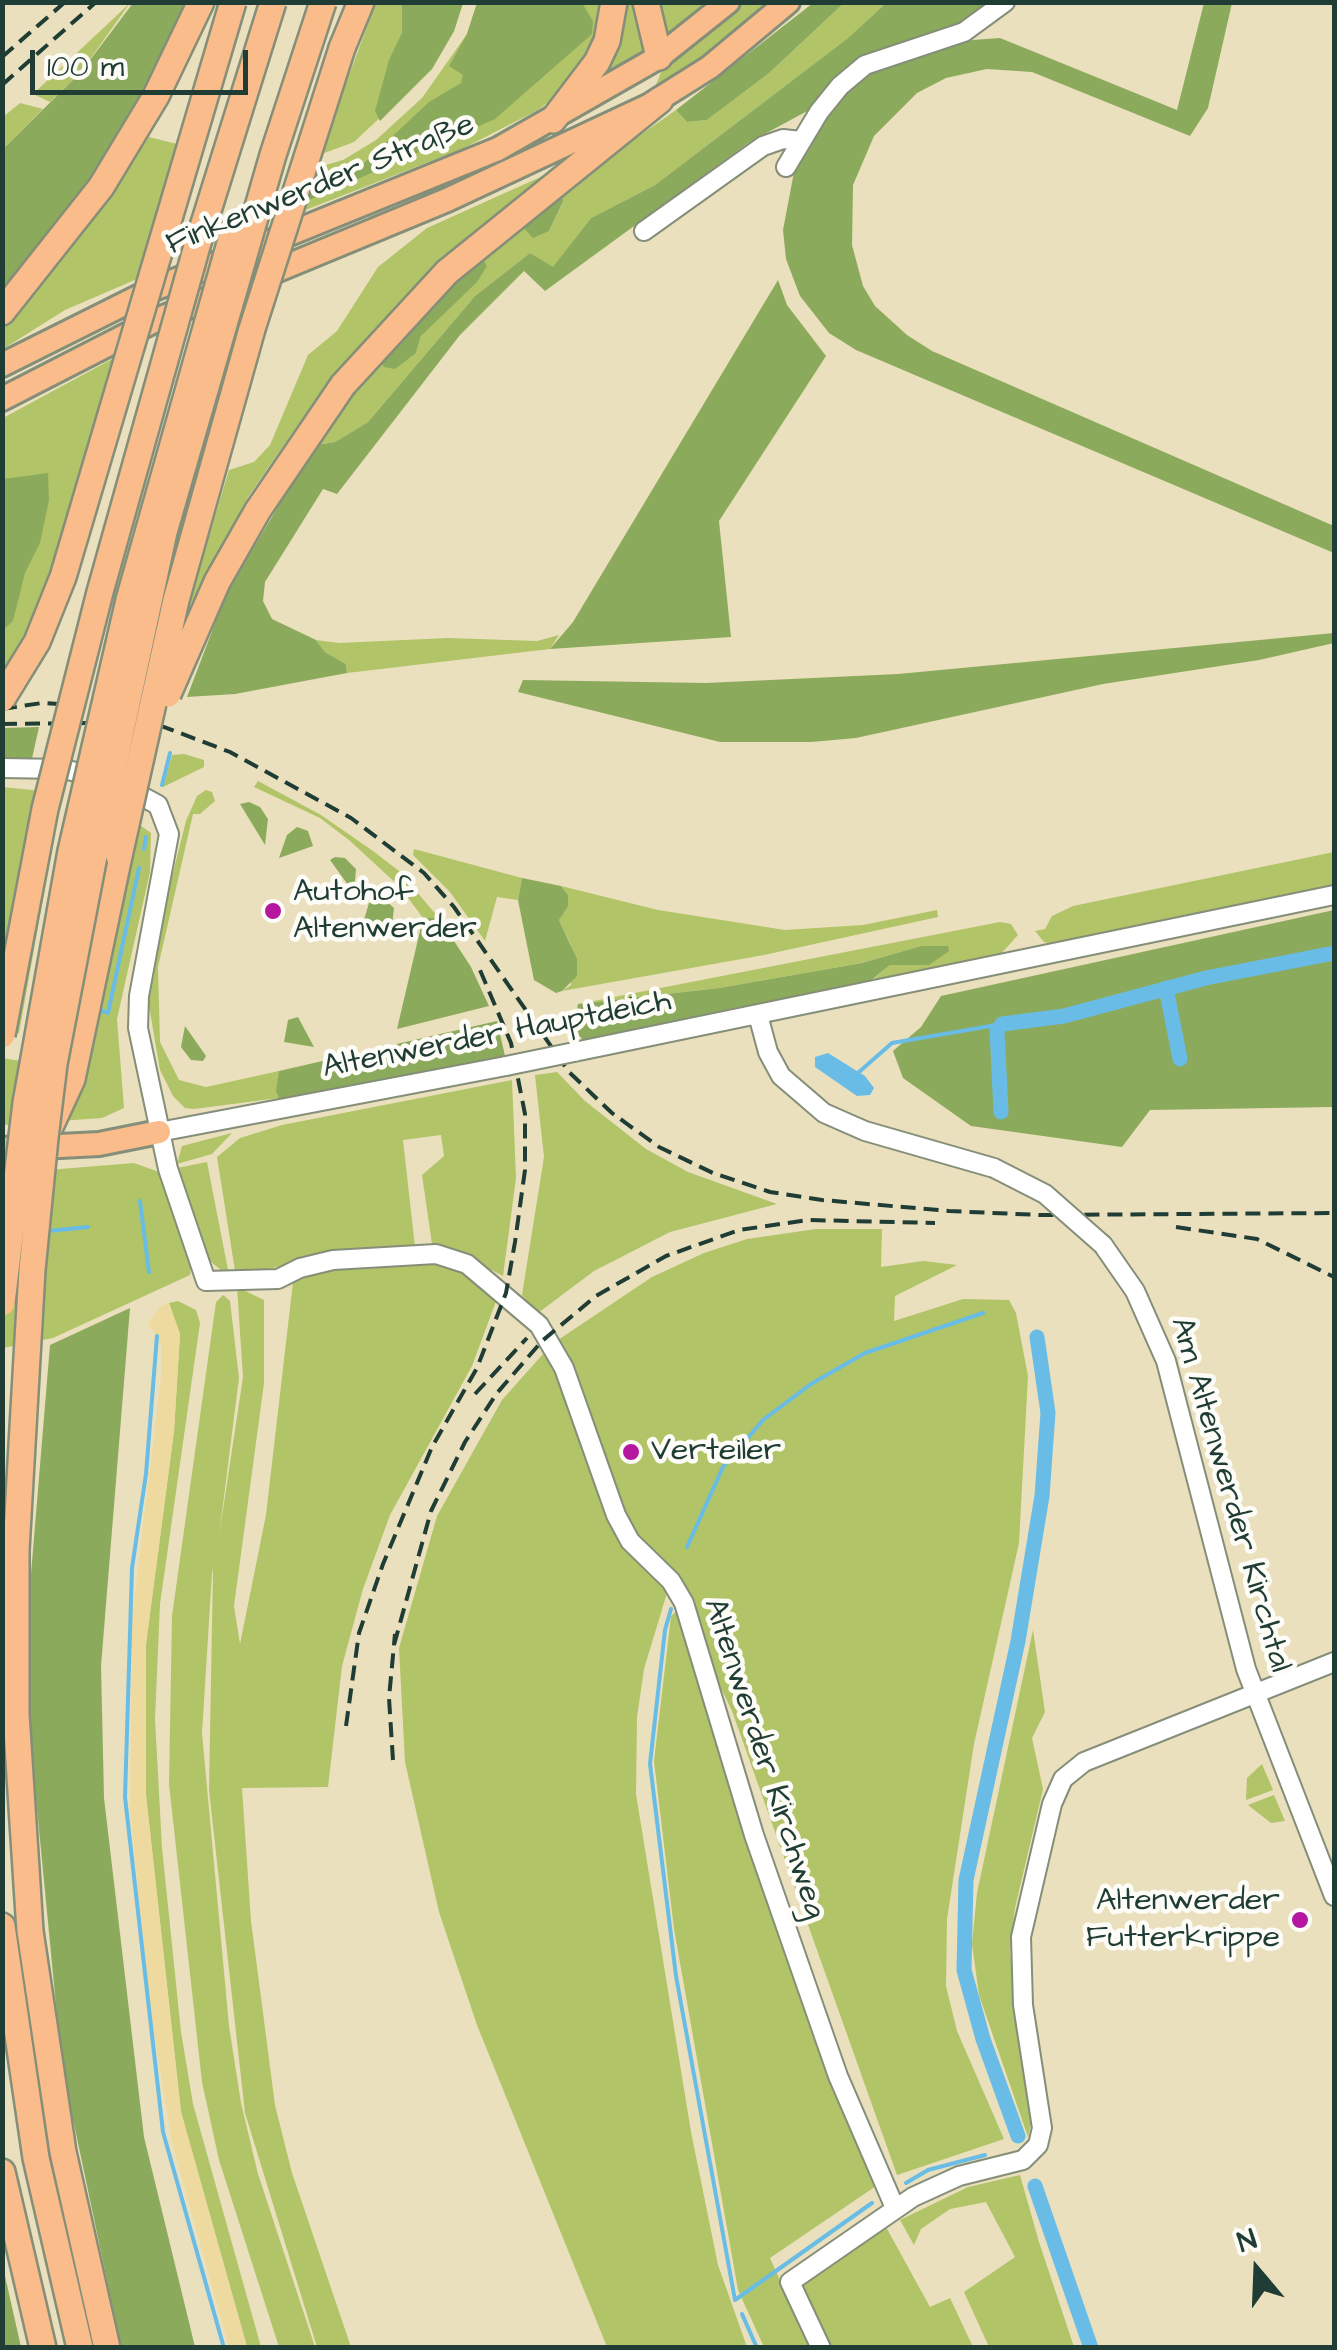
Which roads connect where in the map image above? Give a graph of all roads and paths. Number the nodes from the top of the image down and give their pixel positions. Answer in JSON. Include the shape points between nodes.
{"nodes":[{"id":1,"x":201,"y":2,"type":"edge"},
{"id":2,"x":233,"y":2,"type":"edge"},
{"id":3,"x":273,"y":2,"type":"edge"},
{"id":4,"x":306,"y":2,"type":"edge"},
{"id":5,"x":323,"y":2,"type":"edge"},
{"id":6,"x":361,"y":2,"type":"edge"},
{"id":7,"x":614,"y":2,"type":"edge"},
{"id":8,"x":646,"y":2,"type":"edge"},
{"id":9,"x":728,"y":2,"type":"edge"},
{"id":10,"x":788,"y":2,"type":"edge"},
{"id":11,"x":1005,"y":2,"type":"edge"},
{"id":12,"x":660,"y":57,"type":"junction"},
{"id":13,"x":660,"y":100,"type":"junction"},
{"id":14,"x":553,"y":120,"type":"junction"},
{"id":15,"x":614,"y":121,"type":"junction"},
{"id":16,"x":801,"y":141,"type":"junction"},
{"id":17,"x":786,"y":166,"type":"dead end"},
{"id":18,"x":644,"y":231,"type":"dead end"},
{"id":19,"x":2,"y":312,"type":"edge"},
{"id":20,"x":2,"y":365,"type":"edge"},
{"id":21,"x":2,"y":399,"type":"edge"},
{"id":22,"x":2,"y":699,"type":"edge"},
{"id":23,"x":146,"y":745,"type":"junction"},
{"id":24,"x":2,"y":768,"type":"edge"},
{"id":25,"x":1334,"y":894,"type":"edge"},
{"id":26,"x":758,"y":1015,"type":"junction"},
{"id":27,"x":2,"y":1034,"type":"edge"},
{"id":28,"x":159,"y":1132,"type":"junction"},
{"id":29,"x":45,"y":1138,"type":"junction"},
{"id":30,"x":2,"y":1149,"type":"edge"},
{"id":31,"x":2,"y":1303,"type":"edge"},
{"id":32,"x":1334,"y":1662,"type":"edge"},
{"id":33,"x":1254,"y":1694,"type":"junction"},
{"id":34,"x":1334,"y":1896,"type":"edge"},
{"id":35,"x":2,"y":1926,"type":"edge"},
{"id":36,"x":2,"y":2172,"type":"edge"},
{"id":37,"x":895,"y":2208,"type":"junction"},
{"id":38,"x":44,"y":2348,"type":"edge"},
{"id":39,"x":80,"y":2348,"type":"edge"},
{"id":40,"x":106,"y":2348,"type":"edge"},
{"id":41,"x":821,"y":2348,"type":"edge"}],
"edges":[{"from":1,"to":19,"type":"highway","via":[[150,108],[101,187]]},
{"from":2,"to":22,"type":"highway","bridge":true,"via":[[63,577],[37,642]]},
{"from":3,"to":27,"type":"highway","bridge":true,"via":[[100,592],[45,809]]},
{"from":4,"to":31,"type":"highway","bridge":true,"via":[[201,335],[104,703],[26,1103]]},
{"from":5,"to":29,"type":"highway","bridge":true,"via":[[164,532],[95,851]]},
{"from":6,"to":23,"type":"highway","bridge":true,"via":[[252,329],[176,600]]},
{"from":7,"to":14,"type":"highway","via":[[598,62]]},
{"from":8,"to":12,"type":"highway"},
{"from":9,"to":12,"type":"main road","name":"Finkenwerder Straße"},
{"from":10,"to":13,"type":"main road","name":"Finkenwerder Straße"},
{"from":11,"to":16,"type":"street","via":[[964,32],[866,65],[840,86]]},
{"from":12,"to":14,"type":"main road","name":"Finkenwerder Straße"},
{"from":12,"to":15,"type":"main road","name":"Finkenwerder Straße"},
{"from":13,"to":15,"type":"main road","name":"Finkenwerder Straße"},
{"from":13,"to":23,"type":"highway","bridge":true,"via":[[448,272],[343,385],[296,449],[217,582]]},
{"from":14,"to":20,"type":"main road","name":"Finkenwerder Straße","via":[[438,176],[154,289]]},
{"from":15,"to":21,"type":"main road","name":"Finkenwerder Straße","via":[[448,200],[152,322]]},
{"from":16,"to":17,"type":"street"},
{"from":16,"to":18,"type":"street","via":[[763,146]]},
{"from":23,"to":29,"type":"highway","bridge":true,"via":[[72,1079]]},
{"from":24,"to":28,"type":"street","via":[[62,769],[108,779],[158,805],[166,817],[168,854],[136,1011]]},
{"from":25,"to":26,"type":"street","name":"Altenwerder Hauptdeich"},
{"from":26,"to":28,"type":"street","name":"Altenwerder Hauptdeich","bridge":true},
{"from":26,"to":33,"type":"street","name":"Am Altenwerder Kirchtal","bridge":true,"via":[[781,1076],[824,1113],[994,1168],[1045,1194],[1103,1245],[1140,1300],[1166,1361]]},
{"from":28,"to":30,"type":"main road","via":[[88,1145]]},
{"from":28,"to":37,"type":"street","name":"Altenwerder Kirchweg","via":[[206,1281],[278,1279],[333,1260],[436,1254],[467,1264],[548,1336],[616,1515],[684,1603],[754,1835],[838,2076]]},
{"from":29,"to":40,"type":"highway","bridge":true,"via":[[16,1550],[21,1806],[48,2060]]},
{"from":32,"to":33,"type":"street"},
{"from":33,"to":34,"type":"street","name":"Am Altenwerder Kirchtal"},
{"from":33,"to":37,"type":"street","via":[[1084,1762],[1058,1786],[1021,1937],[1022,2005],[1042,2128],[1038,2145],[1023,2160],[942,2182]]},
{"from":35,"to":39,"type":"highway","via":[[36,2158]]},
{"from":36,"to":38,"type":"highway"},
{"from":37,"to":41,"type":"street","via":[[790,2282]]}]}
